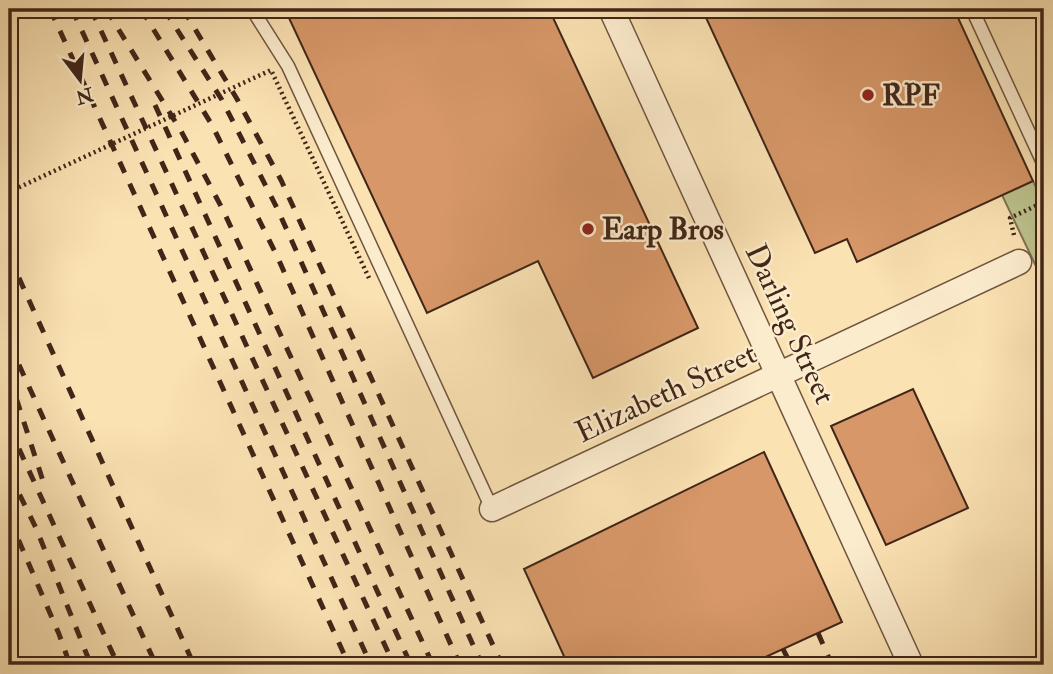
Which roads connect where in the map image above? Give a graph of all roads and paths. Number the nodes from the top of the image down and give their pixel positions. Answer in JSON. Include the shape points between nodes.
{"nodes":[{"id":1,"x":252,"y":9,"type":"edge"},
{"id":2,"x":611,"y":9,"type":"edge"},
{"id":3,"x":972,"y":9,"type":"edge"},
{"id":4,"x":1044,"y":165,"type":"edge"},
{"id":5,"x":9,"y":192,"type":"edge"},
{"id":6,"x":1044,"y":202,"type":"edge"},
{"id":7,"x":1019,"y":262,"type":"joint"},
{"id":8,"x":369,"y":278,"type":"dead end"},
{"id":9,"x":778,"y":375,"type":"junction"},
{"id":10,"x":492,"y":509,"type":"joint"},
{"id":11,"x":911,"y":665,"type":"edge"}],
"edges":[{"from":1,"to":10,"type":"lane","via":[[288,66]]},
{"from":2,"to":9,"type":"street","name":"Darling Street"},
{"from":3,"to":4,"type":"lane"},
{"from":5,"to":8,"type":"path","bridge":true,"via":[[271,70]]},
{"from":6,"to":7,"type":"path","via":[[1010,218]]},
{"from":7,"to":9,"type":"street","name":"Elizabeth Street"},
{"from":9,"to":10,"type":"street","name":"Elizabeth Street"},
{"from":9,"to":11,"type":"street","name":"Darling Street"}]}
